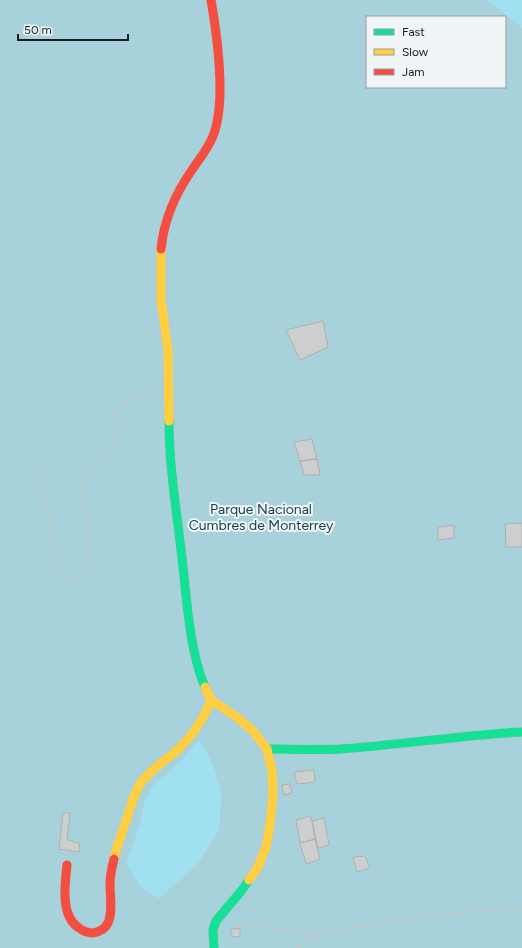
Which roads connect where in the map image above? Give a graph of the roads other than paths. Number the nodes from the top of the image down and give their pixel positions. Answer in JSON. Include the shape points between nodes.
{"nodes":[{"id":1,"x":211,"y":0,"type":"edge"},
{"id":2,"x":211,"y":700,"type":"junction"},
{"id":3,"x":522,"y":732,"type":"edge"},
{"id":4,"x":268,"y":749,"type":"junction"},
{"id":5,"x":67,"y":865,"type":"dead end"},
{"id":6,"x":214,"y":948,"type":"edge"}],
"edges":[{"from":1,"to":2,"type":"street","via":[[220,69],[218,120],[205,152],[182,185],[172,205],[161,248],[161,300],[168,350],[170,451],[190,626],[196,660]]},
{"from":2,"to":4,"type":"street","via":[[238,718]]},
{"from":2,"to":5,"type":"street","via":[[202,721],[190,736],[145,777],[137,788],[113,861],[109,921],[104,928],[88,933],[75,926],[70,919],[65,899]]},
{"from":3,"to":4,"type":"street","via":[[338,749]]},
{"from":4,"to":6,"type":"street","via":[[273,795],[266,847],[258,867],[216,921],[213,930]]}]}
